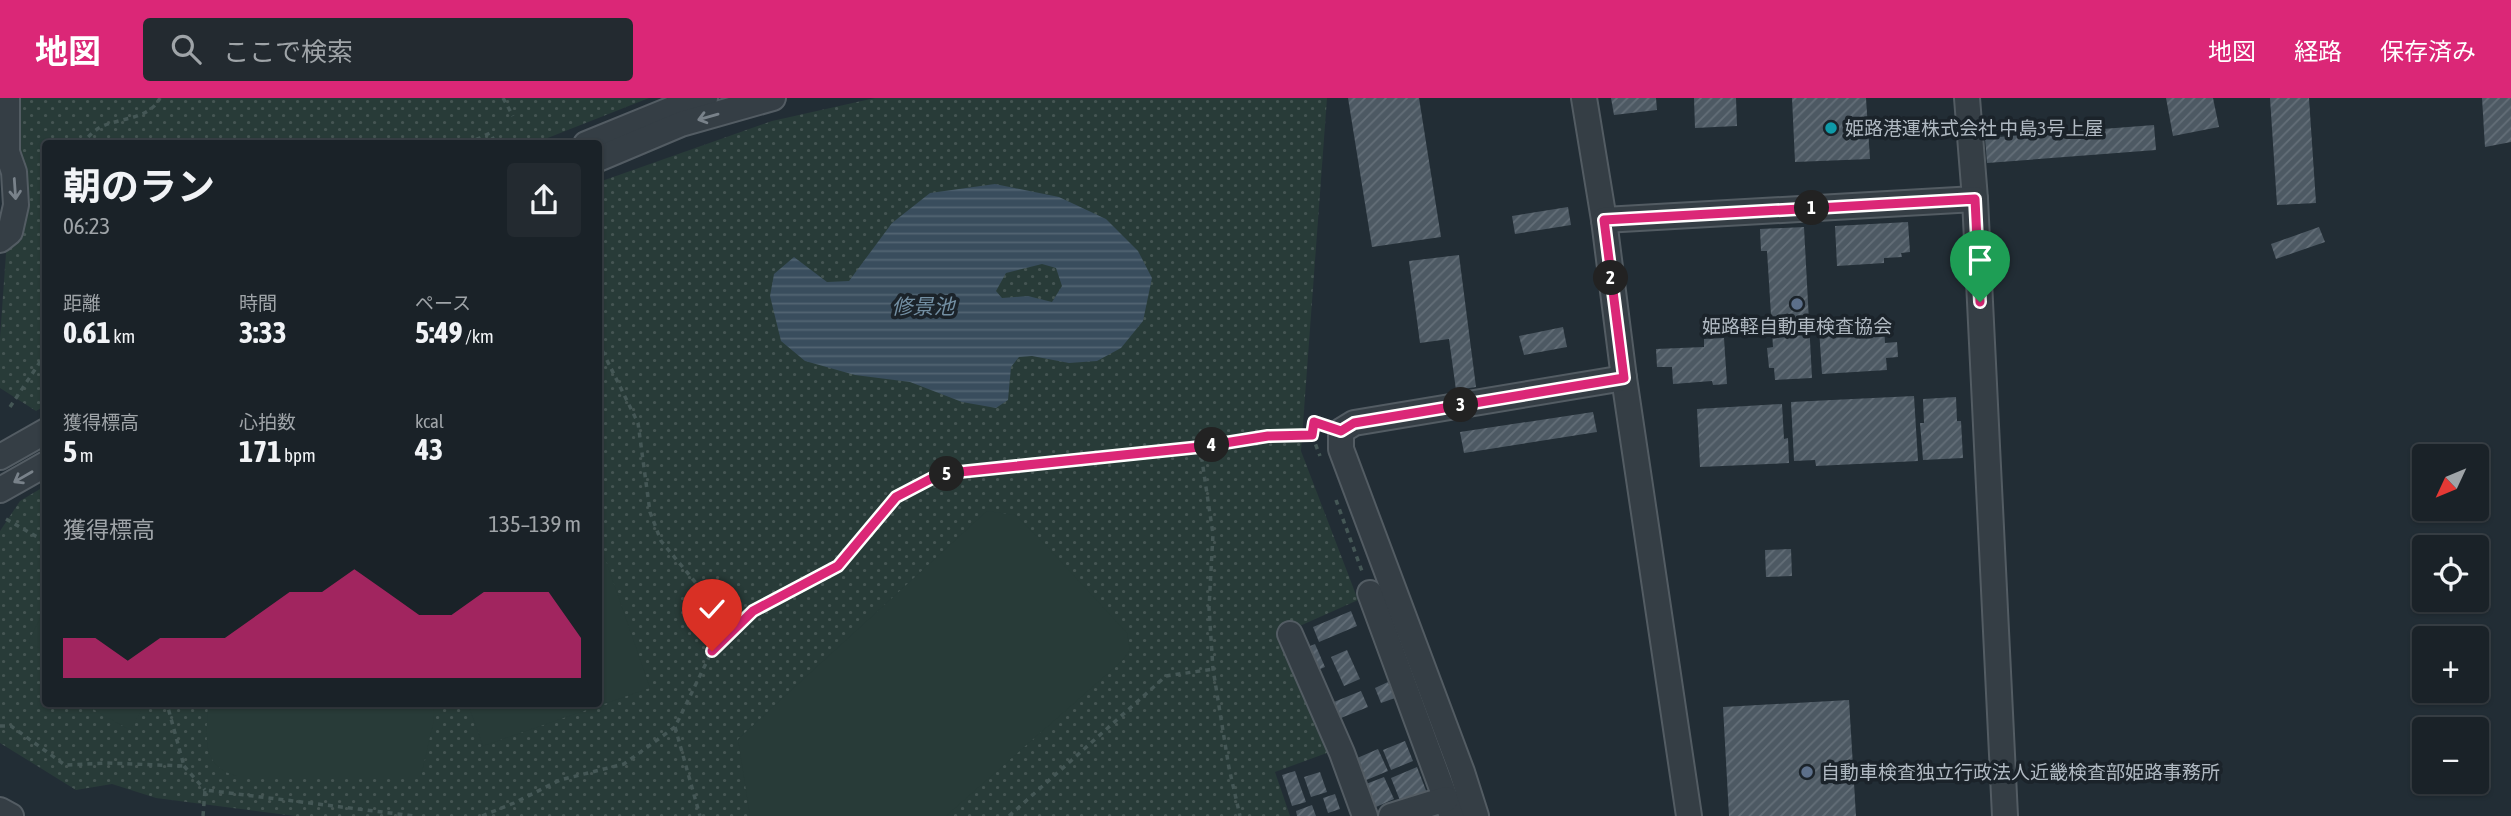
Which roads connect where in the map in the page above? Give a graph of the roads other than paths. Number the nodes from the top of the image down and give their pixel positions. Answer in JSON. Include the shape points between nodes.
{"nodes":[{"id":1,"x":7,"y":98,"type":"edge"},
{"id":2,"x":705,"y":98,"type":"edge"},
{"id":3,"x":773,"y":98,"type":"edge"},
{"id":4,"x":1584,"y":98,"type":"edge"},
{"id":5,"x":1967,"y":98,"type":"edge"},
{"id":6,"x":596,"y":140,"type":"edge"},
{"id":7,"x":602,"y":157,"type":"edge"},
{"id":8,"x":1975,"y":199,"type":"junction"},
{"id":9,"x":1604,"y":220,"type":"junction"},
{"id":10,"x":0,"y":240,"type":"edge"},
{"id":11,"x":1624,"y":378,"type":"junction"},
{"id":12,"x":42,"y":433,"type":"edge"},
{"id":13,"x":0,"y":457,"type":"edge"},
{"id":14,"x":42,"y":466,"type":"edge"},
{"id":15,"x":0,"y":490,"type":"edge"},
{"id":16,"x":1370,"y":593,"type":"road end"},
{"id":17,"x":1290,"y":634,"type":"dead end"},
{"id":18,"x":1449,"y":807,"type":"edge"},
{"id":19,"x":0,"y":810,"type":"edge"},
{"id":20,"x":11,"y":816,"type":"edge"},
{"id":21,"x":1365,"y":816,"type":"edge"},
{"id":22,"x":1391,"y":816,"type":"edge"},
{"id":23,"x":1476,"y":816,"type":"edge"},
{"id":24,"x":1689,"y":816,"type":"edge"},
{"id":25,"x":2005,"y":816,"type":"edge"}],
"edges":[{"from":1,"to":10,"type":"street","one_way":true,"via":[[7,152],[14,172],[16,205],[10,232]]},
{"from":2,"to":6,"type":"street"},
{"from":3,"to":7,"type":"street","one_way":true,"via":[[681,124]]},
{"from":4,"to":9,"type":"street"},
{"from":5,"to":8,"type":"street"},
{"from":8,"to":9,"type":"street"},
{"from":8,"to":25,"type":"street"},
{"from":9,"to":11,"type":"street"},
{"from":11,"to":23,"type":"street","via":[[1354,423],[1341,431],[1341,449]]},
{"from":11,"to":24,"type":"street"},
{"from":12,"to":13,"type":"street"},
{"from":14,"to":15,"type":"street","one_way":true},
{"from":16,"to":18,"type":"street"},
{"from":17,"to":21,"type":"street"},
{"from":18,"to":22,"type":"street"},
{"from":19,"to":20,"type":"street"}]}
